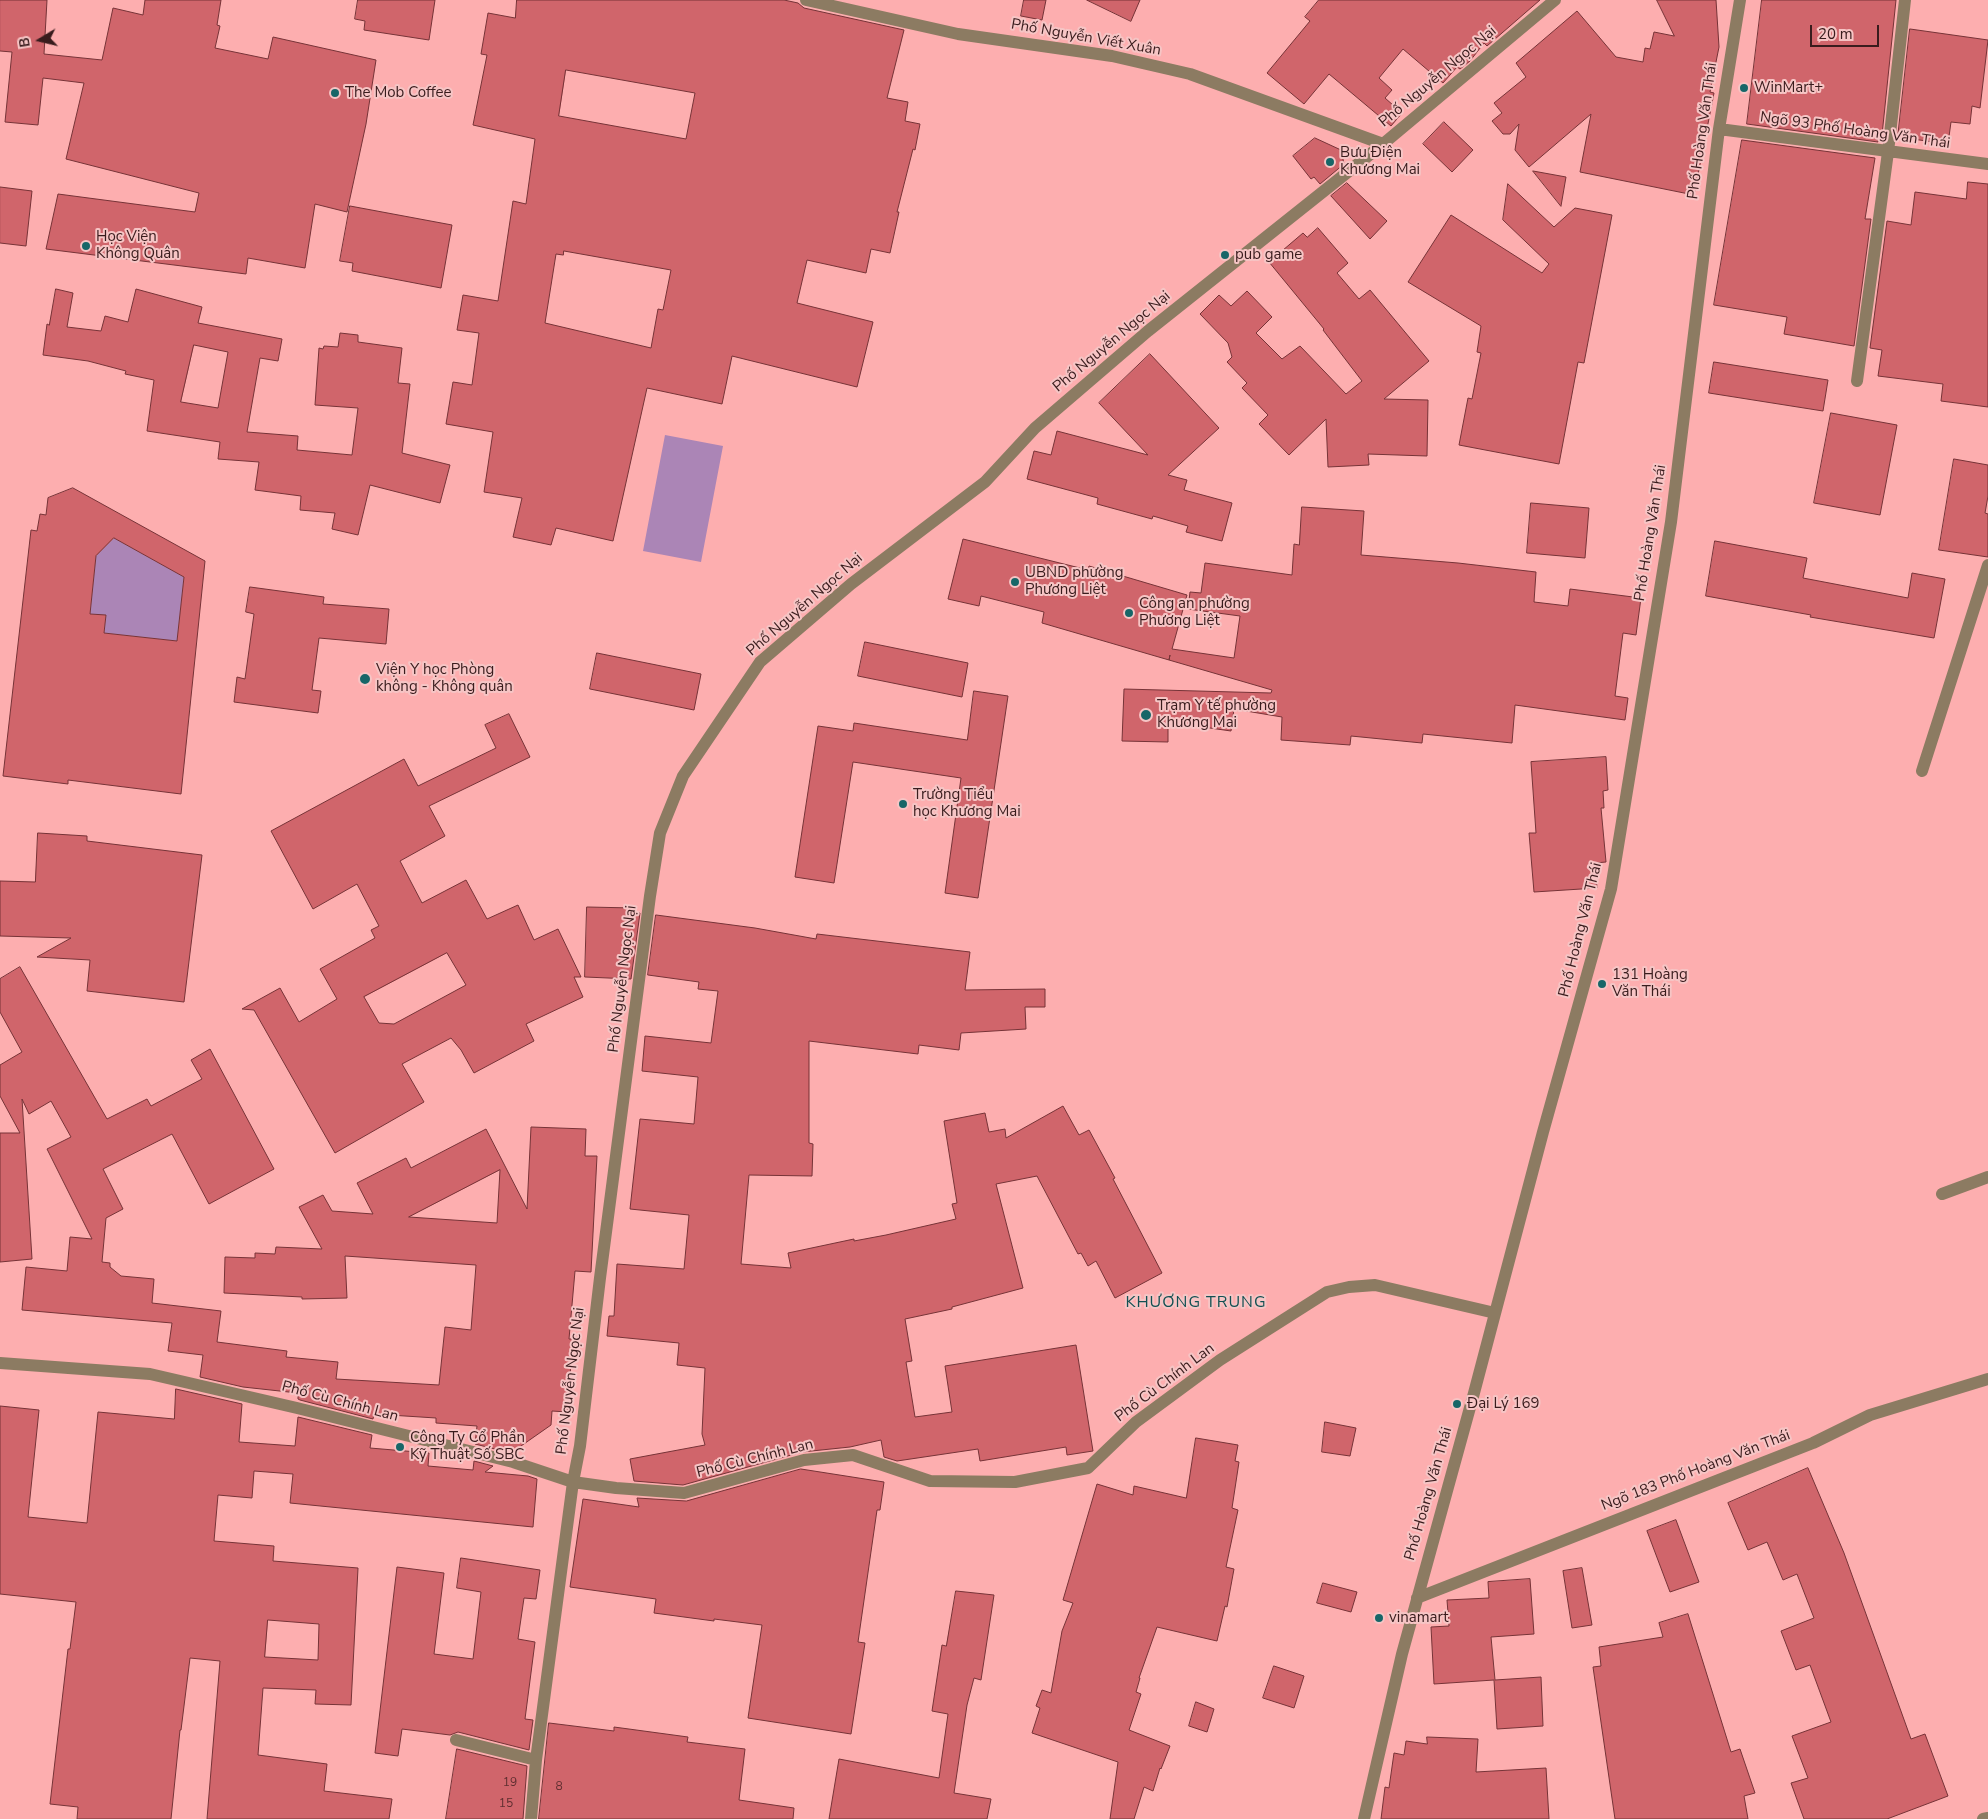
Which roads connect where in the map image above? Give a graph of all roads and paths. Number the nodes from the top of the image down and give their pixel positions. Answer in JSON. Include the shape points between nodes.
{"nodes":[{"id":1,"x":806,"y":0,"type":"edge"},
{"id":2,"x":1555,"y":0,"type":"edge"},
{"id":3,"x":1740,"y":0,"type":"edge"},
{"id":4,"x":1905,"y":0,"type":"edge"},
{"id":5,"x":1719,"y":129,"type":"junction"},
{"id":6,"x":1383,"y":144,"type":"junction"},
{"id":7,"x":1888,"y":152,"type":"junction"},
{"id":8,"x":1988,"y":164,"type":"edge"},
{"id":9,"x":1857,"y":381,"type":"dead end"},
{"id":10,"x":1988,"y":565,"type":"edge"},
{"id":11,"x":1922,"y":771,"type":"dead end"},
{"id":12,"x":1988,"y":1177,"type":"edge"},
{"id":13,"x":1942,"y":1194,"type":"dead end"},
{"id":14,"x":1495,"y":1313,"type":"junction"},
{"id":15,"x":0,"y":1363,"type":"edge"},
{"id":16,"x":1988,"y":1378,"type":"edge"},
{"id":17,"x":573,"y":1482,"type":"junction"},
{"id":18,"x":1417,"y":1598,"type":"junction"},
{"id":19,"x":456,"y":1740,"type":"dead end"},
{"id":20,"x":536,"y":1760,"type":"junction"},
{"id":21,"x":1988,"y":1818,"type":"edge"},
{"id":22,"x":530,"y":1819,"type":"edge"},
{"id":23,"x":1364,"y":1819,"type":"edge"},
{"id":24,"x":1983,"y":1819,"type":"edge"}],
"edges":[{"from":1,"to":6,"type":"street","name":"Phố Nguyễn Viết Xuân","via":[[958,34],[1112,56],[1190,74]]},
{"from":2,"to":6,"type":"street","name":"Phố Nguyễn Ngọc Nại"},
{"from":3,"to":5,"type":"street","name":"Phố Hoàng Văn Thái"},
{"from":4,"to":7,"type":"street"},
{"from":5,"to":7,"type":"street","name":"Ngõ 93 Phố Hoàng Văn Thái"},
{"from":5,"to":14,"type":"street","name":"Phố Hoàng Văn Thái","via":[[1671,522],[1611,890]]},
{"from":6,"to":17,"type":"street","name":"Phố Nguyễn Ngọc Nại","via":[[1148,331],[1035,428],[985,482],[851,584],[760,662],[683,776],[660,833],[651,887]]},
{"from":7,"to":8,"type":"street","name":"Ngõ 93 Phố Hoàng Văn Thái"},
{"from":7,"to":9,"type":"street"},
{"from":10,"to":11,"type":"street"},
{"from":12,"to":13,"type":"street"},
{"from":14,"to":17,"type":"street","name":"Phố Cù Chính Lan","via":[[1375,1285],[1327,1292],[1220,1360],[1144,1416],[1088,1468],[1015,1482],[930,1481],[853,1455],[804,1460],[684,1493]]},
{"from":14,"to":18,"type":"street","name":"Phố Hoàng Văn Thái"},
{"from":15,"to":17,"type":"street","name":"Phố Cù Chính Lan","via":[[150,1374],[513,1462]]},
{"from":16,"to":18,"type":"street","name":"Ngõ 183 Phố Hoàng Văn Thái","via":[[1870,1414],[1813,1443]]},
{"from":17,"to":20,"type":"street","name":"Phố Nguyễn Ngọc Nại"},
{"from":18,"to":23,"type":"street","name":"Phố Hoàng Văn Thái"},
{"from":19,"to":20,"type":"street"},
{"from":20,"to":22,"type":"street","name":"Phố Nguyễn Ngọc Nại"},
{"from":21,"to":24,"type":"street"}]}
